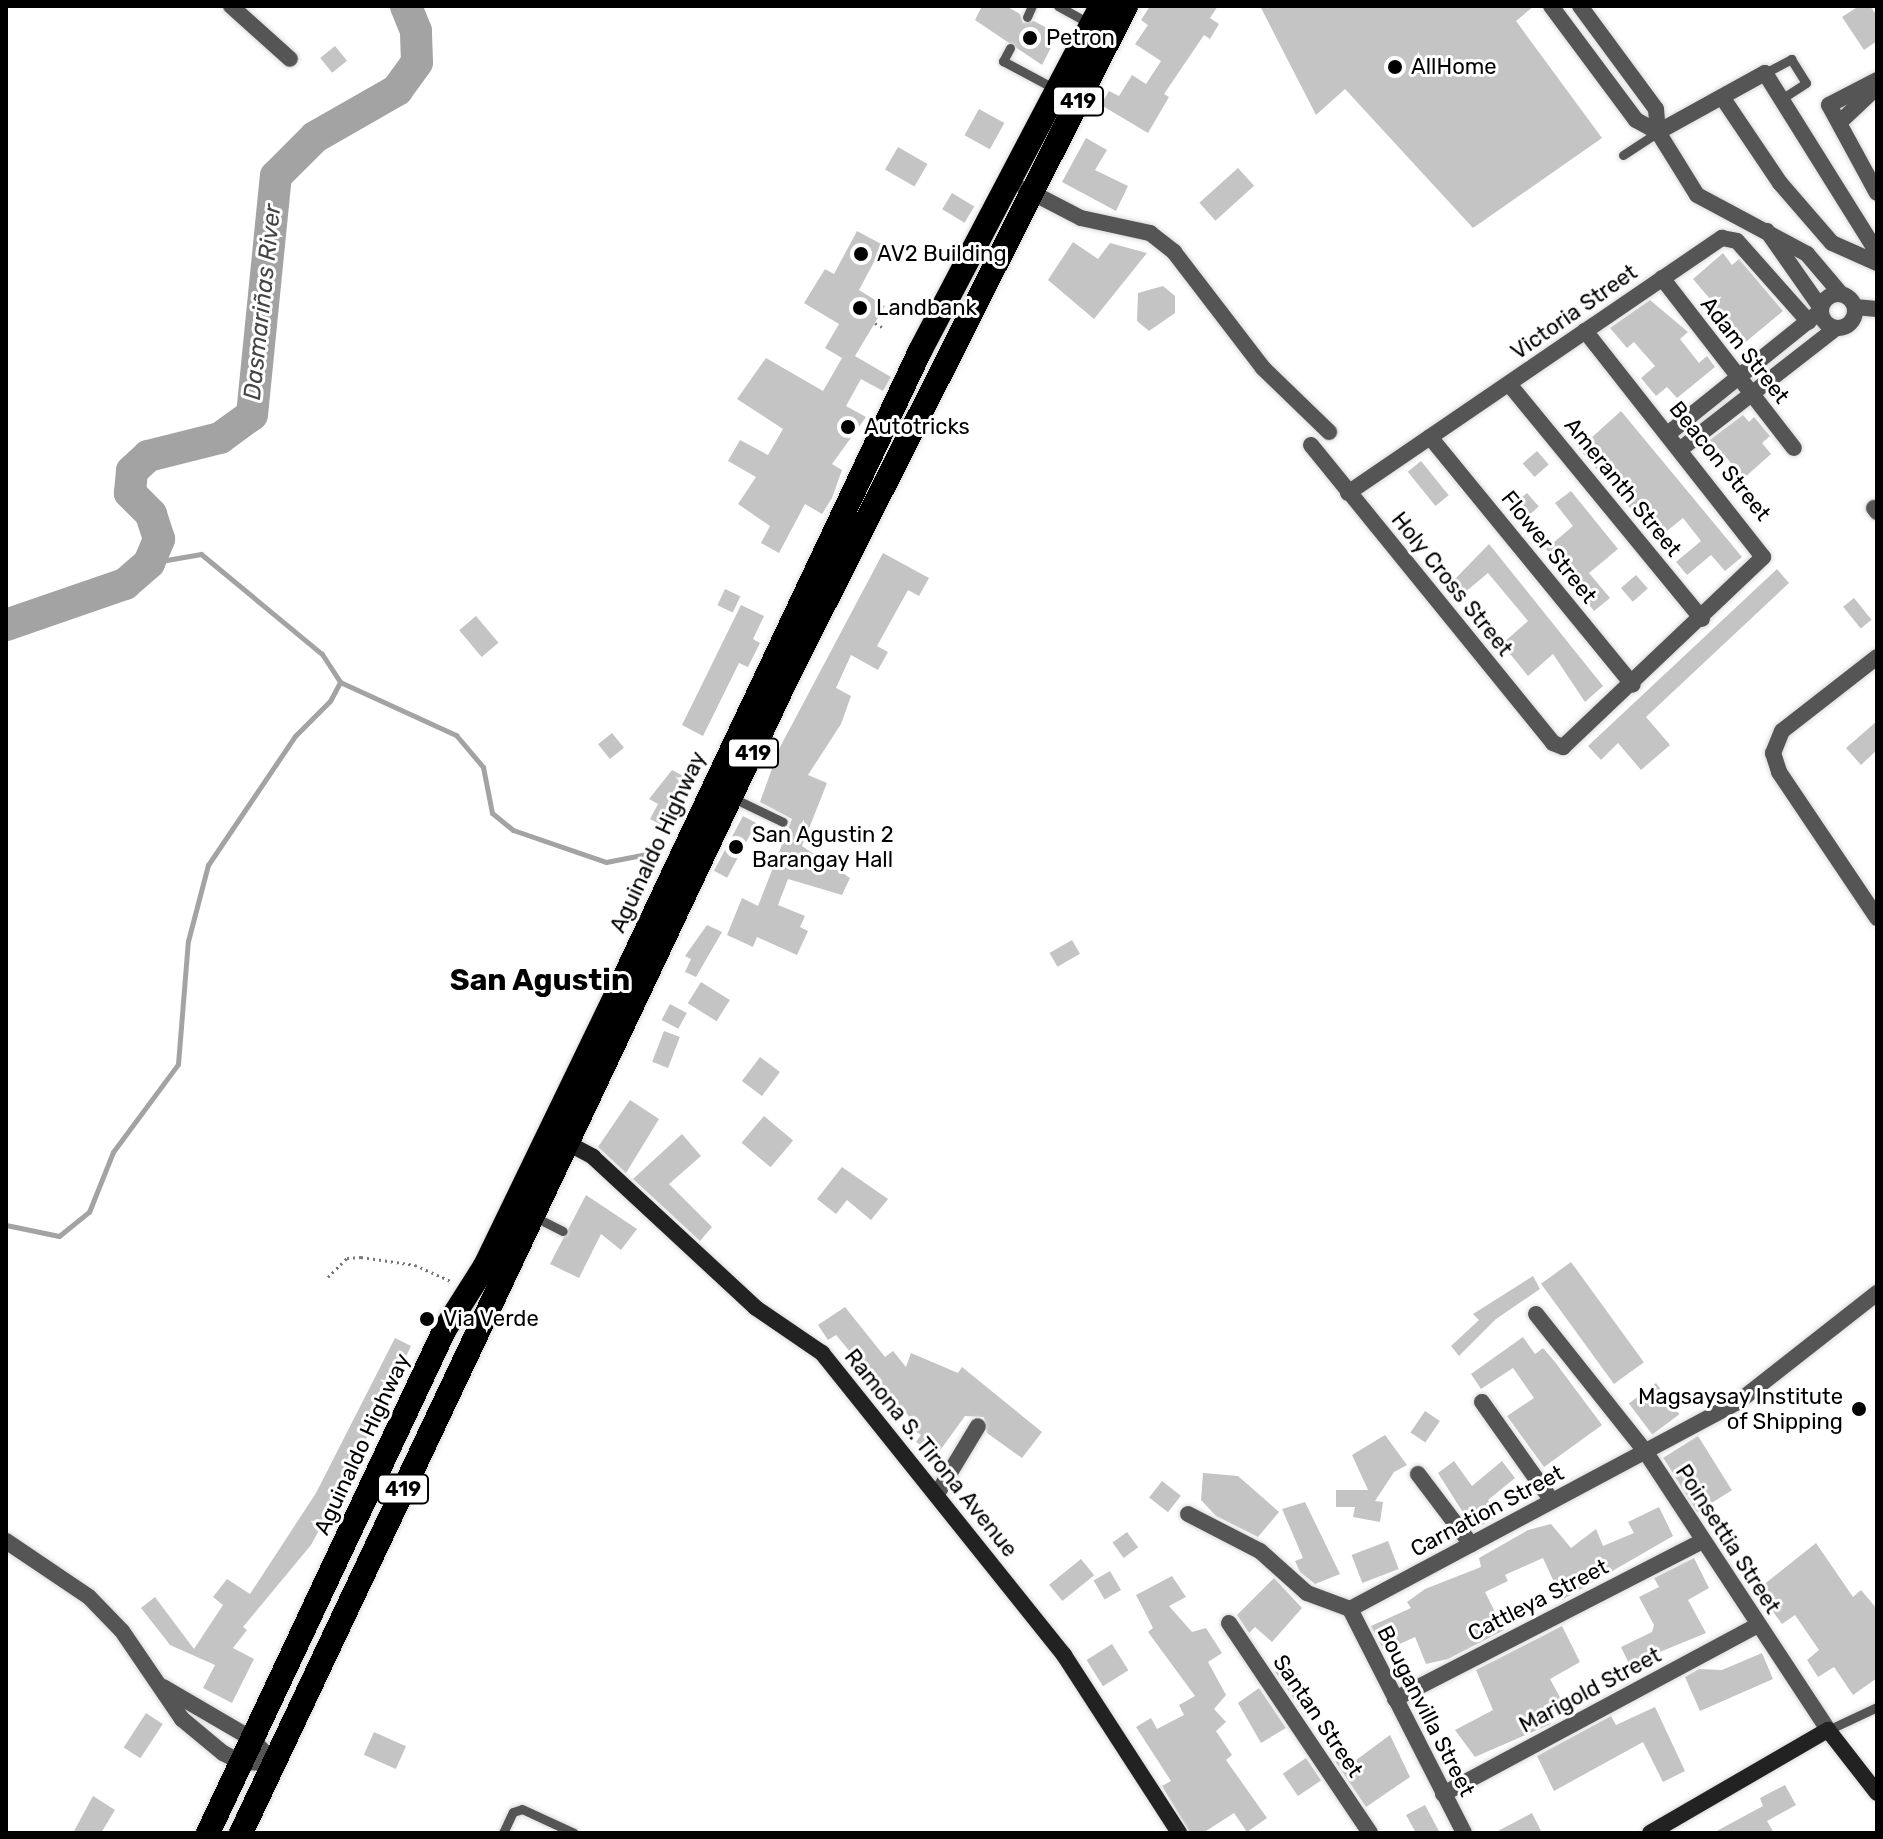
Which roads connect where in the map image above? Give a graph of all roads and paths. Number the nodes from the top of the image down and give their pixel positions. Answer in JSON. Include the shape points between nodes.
{"nodes":[{"id":1,"x":231,"y":6,"type":"edge"},
{"id":2,"x":1032,"y":6,"type":"edge"},
{"id":3,"x":1058,"y":6,"type":"edge"},
{"id":4,"x":1551,"y":6,"type":"edge"},
{"id":5,"x":1580,"y":6,"type":"edge"},
{"id":6,"x":1112,"y":15,"type":"edge"},
{"id":7,"x":1027,"y":17,"type":"dead end"},
{"id":8,"x":1010,"y":48,"type":"dead end"},
{"id":9,"x":290,"y":59,"type":"dead end"},
{"id":10,"x":1765,"y":73,"type":"junction"},
{"id":11,"x":1877,"y":80,"type":"edge"},
{"id":12,"x":1877,"y":87,"type":"edge"},
{"id":13,"x":1058,"y":91,"type":"junction"},
{"id":14,"x":1722,"y":97,"type":"junction"},
{"id":15,"x":1781,"y":99,"type":"junction"},
{"id":16,"x":1840,"y":122,"type":"junction"},
{"id":17,"x":1658,"y":132,"type":"junction"},
{"id":18,"x":1623,"y":155,"type":"dead end"},
{"id":19,"x":1872,"y":168,"type":"edge"},
{"id":20,"x":1023,"y":187,"type":"junction"},
{"id":21,"x":1877,"y":193,"type":"edge"},
{"id":22,"x":1764,"y":227,"type":"junction"},
{"id":23,"x":1877,"y":252,"type":"edge"},
{"id":24,"x":1877,"y":263,"type":"edge"},
{"id":25,"x":1662,"y":278,"type":"junction"},
{"id":26,"x":1841,"y":294,"type":"junction"},
{"id":27,"x":1855,"y":307,"type":"junction"},
{"id":28,"x":1877,"y":309,"type":"edge"},
{"id":29,"x":1817,"y":314,"type":"junction"},
{"id":30,"x":875,"y":323,"type":"dead end"},
{"id":31,"x":882,"y":327,"type":"dead end"},
{"id":32,"x":1836,"y":328,"type":"junction"},
{"id":33,"x":1585,"y":331,"type":"junction"},
{"id":34,"x":920,"y":351,"type":"junction"},
{"id":35,"x":942,"y":364,"type":"junction"},
{"id":36,"x":1739,"y":377,"type":"junction"},
{"id":37,"x":1509,"y":384,"type":"junction"},
{"id":38,"x":1750,"y":392,"type":"junction"},
{"id":39,"x":1329,"y":432,"type":"dead end"},
{"id":40,"x":1669,"y":433,"type":"junction"},
{"id":41,"x":1430,"y":437,"type":"junction"},
{"id":42,"x":1311,"y":445,"type":"dead end"},
{"id":43,"x":1682,"y":448,"type":"junction"},
{"id":44,"x":1794,"y":448,"type":"dead end"},
{"id":45,"x":1348,"y":493,"type":"junction"},
{"id":46,"x":1702,"y":619,"type":"junction"},
{"id":47,"x":1877,"y":657,"type":"edge"},
{"id":48,"x":776,"y":677,"type":"junction"},
{"id":49,"x":1633,"y":685,"type":"junction"},
{"id":50,"x":1563,"y":747,"type":"joint"},
{"id":51,"x":711,"y":787,"type":"junction"},
{"id":52,"x":733,"y":798,"type":"junction"},
{"id":53,"x":783,"y":822,"type":"dead end"},
{"id":54,"x":1877,"y":918,"type":"edge"},
{"id":55,"x":556,"y":1138,"type":"junction"},
{"id":56,"x":532,"y":1215,"type":"junction"},
{"id":57,"x":563,"y":1231,"type":"dead end"},
{"id":58,"x":328,"y":1277,"type":"dead end"},
{"id":59,"x":470,"y":1289,"type":"junction"},
{"id":60,"x":1877,"y":1293,"type":"edge"},
{"id":61,"x":1536,"y":1314,"type":"dead end"},
{"id":62,"x":1482,"y":1402,"type":"dead end"},
{"id":63,"x":978,"y":1426,"type":"dead end"},
{"id":64,"x":1645,"y":1451,"type":"junction"},
{"id":65,"x":1418,"y":1474,"type":"dead end"},
{"id":66,"x":937,"y":1494,"type":"junction"},
{"id":67,"x":1552,"y":1501,"type":"junction"},
{"id":68,"x":1188,"y":1514,"type":"dead end"},
{"id":69,"x":6,"y":1541,"type":"edge"},
{"id":70,"x":1702,"y":1541,"type":"junction"},
{"id":71,"x":1471,"y":1544,"type":"junction"},
{"id":72,"x":1350,"y":1609,"type":"junction"},
{"id":73,"x":1229,"y":1623,"type":"dead end"},
{"id":74,"x":1758,"y":1625,"type":"junction"},
{"id":75,"x":161,"y":1686,"type":"junction"},
{"id":76,"x":1395,"y":1699,"type":"junction"},
{"id":77,"x":1877,"y":1707,"type":"edge"},
{"id":78,"x":1828,"y":1730,"type":"junction"},
{"id":79,"x":252,"y":1739,"type":"junction"},
{"id":80,"x":241,"y":1762,"type":"junction"},
{"id":81,"x":274,"y":1763,"type":"junction"},
{"id":82,"x":1877,"y":1793,"type":"edge"},
{"id":83,"x":1443,"y":1794,"type":"junction"},
{"id":84,"x":221,"y":1829,"type":"edge"},
{"id":85,"x":503,"y":1833,"type":"edge"},
{"id":86,"x":574,"y":1833,"type":"edge"},
{"id":87,"x":1179,"y":1833,"type":"edge"},
{"id":88,"x":1370,"y":1833,"type":"edge"},
{"id":89,"x":1464,"y":1833,"type":"edge"},
{"id":90,"x":1650,"y":1833,"type":"edge"}],
"edges":[{"from":1,"to":9,"type":"street"},
{"from":2,"to":7,"type":"lane"},
{"from":3,"to":6,"type":"lane"},
{"from":4,"to":17,"type":"street","via":[[1636,120]]},
{"from":5,"to":17,"type":"street","via":[[1656,109]]},
{"from":6,"to":13,"type":"highway","name":"Aguinaldo Highway","number":"419"},
{"from":6,"to":20,"type":"highway","name":"Aguinaldo Highway","number":"419"},
{"from":8,"to":13,"type":"lane","via":[[1003,61]]},
{"from":10,"to":14,"type":"street"},
{"from":10,"to":15,"type":"street"},
{"from":10,"to":15,"type":"lane","via":[[1791,59],[1806,83]]},
{"from":11,"to":16,"type":"street","via":[[1829,105]]},
{"from":12,"to":16,"type":"street"},
{"from":13,"to":20,"type":"highway","name":"Aguinaldo Highway","number":"419"},
{"from":14,"to":17,"type":"street"},
{"from":14,"to":24,"type":"street","via":[[1780,183],[1832,243]]},
{"from":15,"to":23,"type":"street"},
{"from":16,"to":19,"type":"street"},
{"from":17,"to":18,"type":"lane"},
{"from":17,"to":22,"type":"street","via":[[1708,205]]},
{"from":19,"to":21,"type":"street","via":[[1866,179]]},
{"from":20,"to":34,"type":"highway","name":"Aguinaldo Highway","number":"419"},
{"from":20,"to":35,"type":"highway","name":"Aguinaldo Highway","number":"419"},
{"from":20,"to":39,"type":"street","via":[[1081,218],[1150,233],[1174,252],[1263,368]]},
{"from":22,"to":26,"type":"street","via":[[1807,254]]},
{"from":22,"to":29,"type":"street"},
{"from":25,"to":29,"type":"street","name":"Victoria Street","via":[[1716,241],[1730,239]]},
{"from":25,"to":33,"type":"street","name":"Victoria Street"},
{"from":25,"to":36,"type":"street","name":"Adam Street"},
{"from":26,"to":27,"type":"street"},
{"from":26,"to":29,"type":"street","via":[[1828,297]]},
{"from":27,"to":28,"type":"street"},
{"from":27,"to":32,"type":"street","via":[[1853,320]]},
{"from":29,"to":32,"type":"street"},
{"from":29,"to":36,"type":"street"},
{"from":30,"to":31,"type":"path"},
{"from":32,"to":38,"type":"street"},
{"from":33,"to":37,"type":"street","name":"Victoria Street"},
{"from":33,"to":40,"type":"street","name":"Beacon Street"},
{"from":34,"to":35,"type":"lane"},
{"from":34,"to":48,"type":"highway","name":"Aguinaldo Highway","number":"419"},
{"from":35,"to":48,"type":"highway","name":"Aguinaldo Highway","number":"419"},
{"from":36,"to":38,"type":"street","name":"Adam Street"},
{"from":36,"to":40,"type":"street"},
{"from":37,"to":41,"type":"street","name":"Victoria Street"},
{"from":37,"to":46,"type":"street","name":"Ameranth Street"},
{"from":38,"to":43,"type":"street"},
{"from":38,"to":44,"type":"street","name":"Adam Street"},
{"from":40,"to":43,"type":"street","name":"Beacon Street"},
{"from":41,"to":45,"type":"street","name":"Victoria Street"},
{"from":41,"to":49,"type":"street","name":"Flower Street"},
{"from":42,"to":45,"type":"street","name":"Holy Cross Street"},
{"from":43,"to":46,"type":"street","name":"Beacon Street","via":[[1762,551],[1757,566]]},
{"from":45,"to":50,"type":"street","name":"Holy Cross Street","via":[[1553,743]]},
{"from":46,"to":49,"type":"street","name":"Beacon Street"},
{"from":47,"to":54,"type":"street","via":[[1782,731],[1773,753],[1779,772]]},
{"from":48,"to":51,"type":"highway","name":"Aguinaldo Highway","number":"419"},
{"from":48,"to":52,"type":"highway","name":"Aguinaldo Highway","number":"419"},
{"from":49,"to":50,"type":"street","name":"Beacon Street"},
{"from":51,"to":52,"type":"highway"},
{"from":51,"to":55,"type":"highway","name":"Aguinaldo Highway","number":"419"},
{"from":52,"to":53,"type":"lane"},
{"from":52,"to":55,"type":"highway","name":"Aguinaldo Highway","number":"419"},
{"from":55,"to":56,"type":"highway","name":"Aguinaldo Highway","number":"419"},
{"from":55,"to":59,"type":"highway","name":"Aguinaldo Highway","number":"419"},
{"from":55,"to":66,"type":"street","name":"Ramona S. Tirona Avenue","via":[[632,1190],[756,1308],[822,1353]]},
{"from":56,"to":57,"type":"lane"},
{"from":56,"to":81,"type":"highway","name":"Aguinaldo Highway","number":"419"},
{"from":58,"to":59,"type":"path","via":[[347,1258],[372,1257],[415,1265]]},
{"from":59,"to":79,"type":"highway","name":"Aguinaldo Highway","number":"419","via":[[445,1329]]},
{"from":60,"to":64,"type":"street","name":"Carnation Street","via":[[1738,1402]]},
{"from":61,"to":64,"type":"street","name":"Poinsettia Street"},
{"from":62,"to":67,"type":"street"},
{"from":63,"to":66,"type":"street"},
{"from":64,"to":67,"type":"street","name":"Carnation Street"},
{"from":64,"to":70,"type":"street","name":"Poinsettia Street"},
{"from":65,"to":71,"type":"street"},
{"from":66,"to":87,"type":"street","name":"Ramona S. Tirona Avenue","via":[[1064,1655]]},
{"from":67,"to":71,"type":"street","name":"Carnation Street"},
{"from":68,"to":72,"type":"street","via":[[1260,1551],[1307,1593]]},
{"from":69,"to":75,"type":"street","via":[[89,1597]]},
{"from":70,"to":74,"type":"street","name":"Poinsettia Street"},
{"from":70,"to":76,"type":"street","name":"Cattleya Street"},
{"from":71,"to":72,"type":"street","name":"Carnation Street"},
{"from":72,"to":76,"type":"street","name":"Bouganvilla Street"},
{"from":73,"to":88,"type":"street","name":"Santan Street"},
{"from":74,"to":78,"type":"street","name":"Poinsettia Street"},
{"from":74,"to":83,"type":"street","name":"Marigold Street"},
{"from":75,"to":79,"type":"street"},
{"from":75,"to":80,"type":"street","via":[[182,1719]]},
{"from":76,"to":83,"type":"street","name":"Bouganvilla Street"},
{"from":77,"to":78,"type":"lane"},
{"from":78,"to":82,"type":"street","name":"Poinsettia Street"},
{"from":78,"to":90,"type":"street"},
{"from":79,"to":80,"type":"highway","name":"Aguinaldo Highway","number":"419"},
{"from":79,"to":81,"type":"street"},
{"from":80,"to":81,"type":"street"},
{"from":80,"to":84,"type":"highway","name":"Aguinaldo Highway","number":"419"},
{"from":81,"to":84,"type":"highway","name":"Aguinaldo Highway","number":"419"},
{"from":83,"to":89,"type":"street","name":"Bouganvilla Street"},
{"from":85,"to":86,"type":"lane","via":[[516,1809]]}]}
